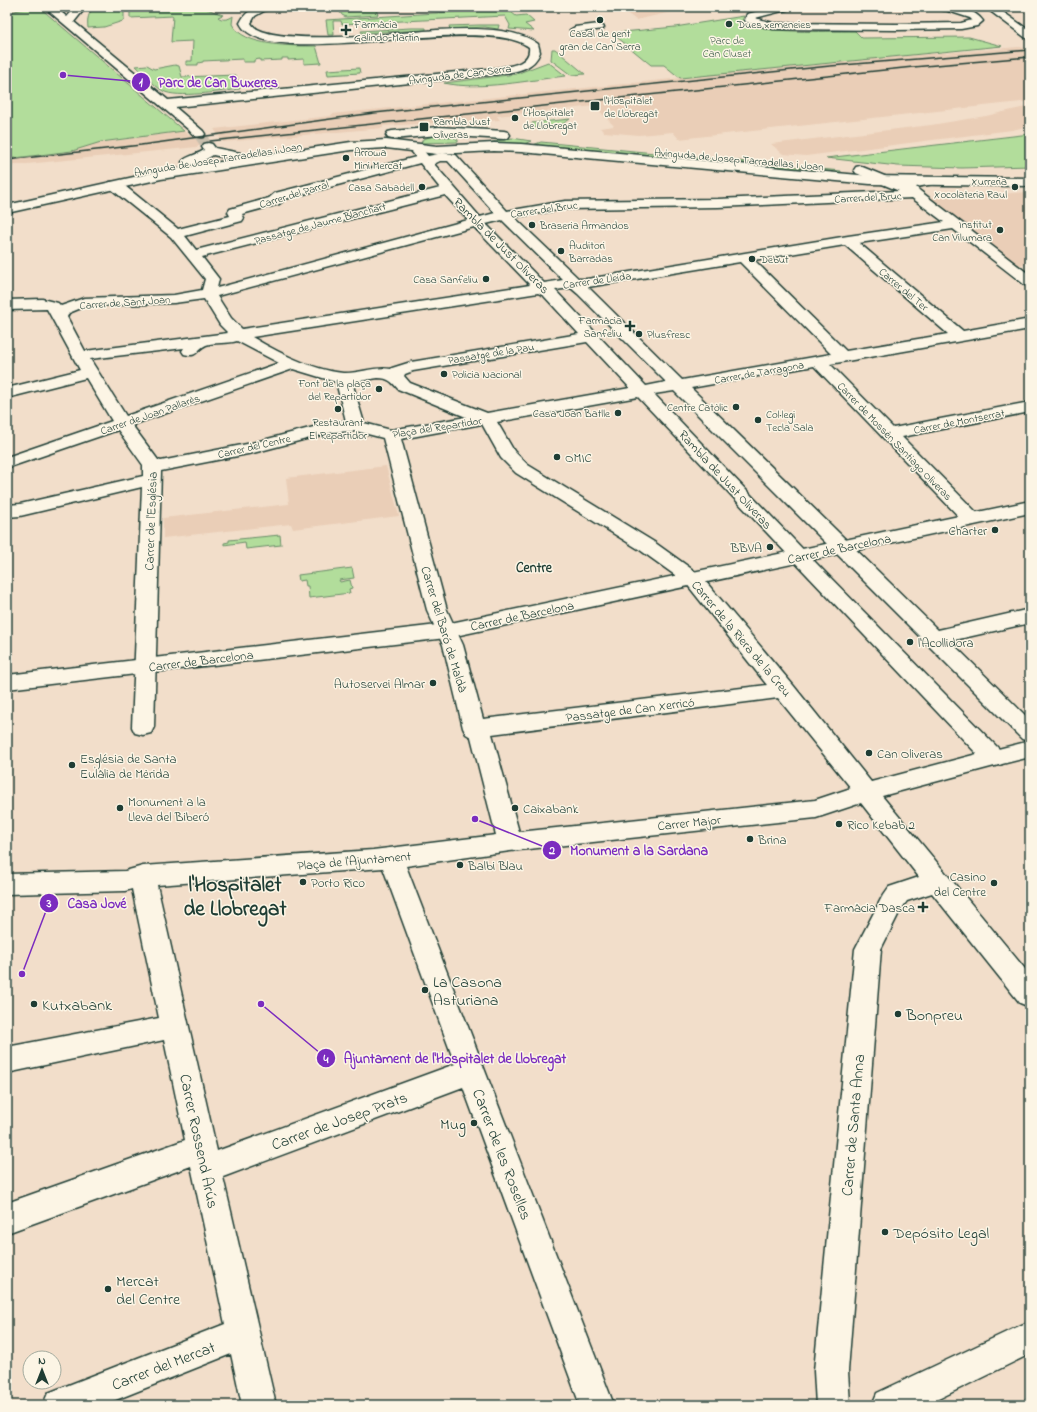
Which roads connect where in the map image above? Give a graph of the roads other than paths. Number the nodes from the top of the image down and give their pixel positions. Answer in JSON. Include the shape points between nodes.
{"nodes":[{"id":1,"x":49,"y":7,"type":"edge"},
{"id":2,"x":81,"y":7,"type":"edge"},
{"id":3,"x":266,"y":7,"type":"edge"},
{"id":4,"x":787,"y":7,"type":"edge"},
{"id":5,"x":946,"y":7,"type":"edge"},
{"id":6,"x":990,"y":7,"type":"edge"},
{"id":7,"x":68,"y":23,"type":"junction"},
{"id":8,"x":599,"y":27,"type":"dead end"},
{"id":9,"x":575,"y":30,"type":"dead end"},
{"id":10,"x":1030,"y":36,"type":"edge"},
{"id":11,"x":166,"y":104,"type":"junction"},
{"id":12,"x":448,"y":131,"type":"junction"},
{"id":13,"x":430,"y":132,"type":"junction"},
{"id":14,"x":199,"y":134,"type":"tunnel mouth"},
{"id":15,"x":454,"y":155,"type":"junction"},
{"id":16,"x":236,"y":156,"type":"junction"},
{"id":17,"x":423,"y":157,"type":"junction"},
{"id":18,"x":188,"y":162,"type":"junction"},
{"id":19,"x":860,"y":170,"type":"junction"},
{"id":20,"x":1030,"y":174,"type":"edge"},
{"id":21,"x":887,"y":181,"type":"junction"},
{"id":22,"x":929,"y":181,"type":"junction"},
{"id":23,"x":1030,"y":182,"type":"edge"},
{"id":24,"x":115,"y":185,"type":"junction"},
{"id":25,"x":448,"y":190,"type":"junction"},
{"id":26,"x":915,"y":194,"type":"junction"},
{"id":27,"x":7,"y":200,"type":"edge"},
{"id":28,"x":7,"y":209,"type":"edge"},
{"id":29,"x":504,"y":215,"type":"junction"},
{"id":30,"x":476,"y":222,"type":"junction"},
{"id":31,"x":955,"y":225,"type":"junction"},
{"id":32,"x":176,"y":234,"type":"junction"},
{"id":33,"x":848,"y":240,"type":"junction"},
{"id":34,"x":193,"y":256,"type":"junction"},
{"id":35,"x":743,"y":257,"type":"junction"},
{"id":36,"x":1030,"y":282,"type":"edge"},
{"id":37,"x":574,"y":283,"type":"junction"},
{"id":38,"x":541,"y":288,"type":"junction"},
{"id":39,"x":208,"y":294,"type":"junction"},
{"id":40,"x":7,"y":305,"type":"edge"},
{"id":41,"x":59,"y":318,"type":"junction"},
{"id":42,"x":1030,"y":324,"type":"edge"},
{"id":43,"x":239,"y":335,"type":"junction"},
{"id":44,"x":590,"y":337,"type":"junction"},
{"id":45,"x":960,"y":337,"type":"junction"},
{"id":46,"x":843,"y":358,"type":"junction"},
{"id":47,"x":85,"y":361,"type":"junction"},
{"id":48,"x":818,"y":361,"type":"junction"},
{"id":49,"x":292,"y":364,"type":"junction"},
{"id":50,"x":396,"y":376,"type":"junction"},
{"id":51,"x":343,"y":378,"type":"junction"},
{"id":52,"x":677,"y":386,"type":"junction"},
{"id":53,"x":644,"y":392,"type":"junction"},
{"id":54,"x":7,"y":393,"type":"edge"},
{"id":55,"x":1030,"y":407,"type":"edge"},
{"id":56,"x":487,"y":419,"type":"junction"},
{"id":57,"x":122,"y":424,"type":"junction"},
{"id":58,"x":356,"y":426,"type":"junction"},
{"id":59,"x":889,"y":434,"type":"junction"},
{"id":60,"x":390,"y":436,"type":"junction"},
{"id":61,"x":7,"y":463,"type":"edge"},
{"id":62,"x":152,"y":465,"type":"junction"},
{"id":63,"x":143,"y":481,"type":"dead end"},
{"id":64,"x":1030,"y":507,"type":"edge"},
{"id":65,"x":7,"y":511,"type":"edge"},
{"id":66,"x":972,"y":520,"type":"junction"},
{"id":67,"x":842,"y":547,"type":"junction"},
{"id":68,"x":798,"y":556,"type":"junction"},
{"id":69,"x":693,"y":579,"type":"junction"},
{"id":70,"x":1030,"y":616,"type":"edge"},
{"id":71,"x":446,"y":631,"type":"junction"},
{"id":72,"x":933,"y":638,"type":"junction"},
{"id":73,"x":144,"y":667,"type":"junction"},
{"id":74,"x":7,"y":682,"type":"edge"},
{"id":75,"x":785,"y":690,"type":"junction"},
{"id":76,"x":142,"y":727,"type":"dead end"},
{"id":77,"x":474,"y":728,"type":"junction"},
{"id":78,"x":1030,"y":733,"type":"edge"},
{"id":79,"x":1030,"y":749,"type":"edge"},
{"id":80,"x":994,"y":758,"type":"junction"},
{"id":81,"x":866,"y":792,"type":"junction"},
{"id":82,"x":510,"y":842,"type":"junction"},
{"id":83,"x":391,"y":858,"type":"junction"},
{"id":84,"x":143,"y":876,"type":"junction"},
{"id":85,"x":937,"y":881,"type":"junction"},
{"id":86,"x":7,"y":884,"type":"edge"},
{"id":87,"x":1030,"y":995,"type":"edge"},
{"id":88,"x":175,"y":1026,"type":"junction"},
{"id":89,"x":7,"y":1060,"type":"edge"},
{"id":90,"x":472,"y":1071,"type":"junction"},
{"id":91,"x":204,"y":1158,"type":"junction"},
{"id":92,"x":7,"y":1218,"type":"edge"},
{"id":93,"x":243,"y":1334,"type":"junction"},
{"id":94,"x":1030,"y":1337,"type":"edge"},
{"id":95,"x":60,"y":1405,"type":"edge"},
{"id":96,"x":259,"y":1405,"type":"edge"},
{"id":97,"x":597,"y":1405,"type":"edge"},
{"id":98,"x":833,"y":1405,"type":"edge"},
{"id":99,"x":889,"y":1405,"type":"edge"}],
"edges":[{"from":1,"to":7,"type":"street"},
{"from":2,"to":7,"type":"street"},
{"from":3,"to":11,"type":"street","name":"Avinguda de Can Serra","via":[[251,14],[245,23],[253,31],[274,38],[308,41],[489,32],[526,40],[534,46],[536,53],[534,58],[524,64],[498,71]]},
{"from":4,"to":5,"type":"street","via":[[751,16],[750,20],[774,26],[889,27],[961,26],[973,24],[978,20],[974,16]]},
{"from":6,"to":10,"type":"street"},
{"from":7,"to":11,"type":"street"},
{"from":8,"to":9,"type":"street"},
{"from":11,"to":14,"type":"street"},
{"from":12,"to":13,"type":"street","name":"Avinguda de Josep Tarradellas i Joan"},
{"from":12,"to":15,"type":"street","via":[[461,135],[465,141]]},
{"from":12,"to":19,"type":"street","name":"Avinguda de Josep Tarradellas i Joan"},
{"from":13,"to":16,"type":"street","name":"Avinguda de Josep Tarradellas i Joan","via":[[361,138]]},
{"from":13,"to":17,"type":"street","name":"Avinguda de Josep Tarradellas i Joan","via":[[418,136],[414,142]]},
{"from":15,"to":17,"type":"street","via":[[449,158]]},
{"from":15,"to":21,"type":"street","name":"Avinguda de Josep Tarradellas i Joan","via":[[472,148],[521,148]]},
{"from":15,"to":29,"type":"street","name":"Rambla de Just Oliveras"},
{"from":16,"to":18,"type":"street","name":"Avinguda de Josep Tarradellas i Joan"},
{"from":16,"to":18,"type":"street","via":[[210,149],[202,157]]},
{"from":17,"to":24,"type":"street","name":"Avinguda de Josep Tarradellas i Joan","via":[[386,144],[351,146],[160,175]]},
{"from":17,"to":25,"type":"street","name":"Rambla de Just Oliveras"},
{"from":17,"to":32,"type":"street","name":"Carrer del Parral","via":[[280,196],[274,202],[235,212],[237,218]]},
{"from":18,"to":27,"type":"street","name":"Avinguda de Josep Tarradellas i Joan"},
{"from":19,"to":20,"type":"street","name":"Avinguda de Josep Tarradellas i Joan"},
{"from":19,"to":21,"type":"street"},
{"from":21,"to":22,"type":"street","name":"Avinguda de Josep Tarradellas i Joan"},
{"from":21,"to":26,"type":"street"},
{"from":22,"to":23,"type":"street","name":"Avinguda de Josep Tarradellas i Joan"},
{"from":22,"to":26,"type":"street","via":[[909,186]]},
{"from":24,"to":28,"type":"street","name":"Avinguda de Josep Tarradellas i Joan"},
{"from":24,"to":32,"type":"street"},
{"from":25,"to":30,"type":"street","name":"Rambla de Just Oliveras"},
{"from":25,"to":34,"type":"street","name":"Passatge de Jaume Blanchart"},
{"from":26,"to":29,"type":"street","name":"Carrer del Bruc","via":[[718,203],[581,204]]},
{"from":26,"to":31,"type":"street"},
{"from":29,"to":30,"type":"street","name":"Carrer del Bruc"},
{"from":29,"to":37,"type":"street","name":"Rambla de Just Oliveras"},
{"from":30,"to":38,"type":"street","name":"Rambla de Just Oliveras"},
{"from":30,"to":39,"type":"street","name":"Carrer del Bruc"},
{"from":31,"to":33,"type":"street","name":"Carrer de Lleida"},
{"from":31,"to":36,"type":"street"},
{"from":32,"to":34,"type":"street"},
{"from":33,"to":35,"type":"street","name":"Carrer de Lleida"},
{"from":33,"to":45,"type":"street","name":"Carrer del Ter"},
{"from":34,"to":39,"type":"street","via":[[212,279]]},
{"from":35,"to":37,"type":"street","name":"Carrer de Lleida"},
{"from":35,"to":46,"type":"street"},
{"from":37,"to":38,"type":"street","name":"Carrer de Lleida"},
{"from":37,"to":52,"type":"street","name":"Rambla de Just Oliveras"},
{"from":38,"to":43,"type":"street","name":"Carrer de Lleida"},
{"from":38,"to":44,"type":"street","name":"Rambla de Just Oliveras","via":[[549,293]]},
{"from":39,"to":41,"type":"street","name":"Carrer de Sant Joan","via":[[84,302],[64,310]]},
{"from":39,"to":43,"type":"street","via":[[231,329]]},
{"from":40,"to":41,"type":"street","via":[[49,304],[53,306]]},
{"from":41,"to":47,"type":"street","name":"Carrer de l'Església"},
{"from":42,"to":45,"type":"street","name":"Carrer de Tarragona"},
{"from":43,"to":47,"type":"street","name":"Carrer de Lleida","via":[[195,346]]},
{"from":43,"to":49,"type":"street"},
{"from":44,"to":50,"type":"street","name":"Passatge de la Pau","via":[[411,367],[398,371]]},
{"from":44,"to":53,"type":"street","name":"Rambla de Just Oliveras"},
{"from":45,"to":46,"type":"street","name":"Carrer de Tarragona"},
{"from":46,"to":48,"type":"street","name":"Carrer de Tarragona"},
{"from":47,"to":54,"type":"street","name":"Carrer de Lleida"},
{"from":47,"to":57,"type":"street","name":"Carrer de l'Església"},
{"from":48,"to":52,"type":"street","name":"Carrer de Tarragona"},
{"from":48,"to":59,"type":"street","name":"Carrer de Mossèn Santiago Oliveras"},
{"from":49,"to":51,"type":"street"},
{"from":49,"to":57,"type":"street","name":"Carrer de Joan Pallarès"},
{"from":50,"to":51,"type":"street","via":[[380,374]]},
{"from":50,"to":56,"type":"street","name":"Plaça del Repartidor","via":[[404,386]]},
{"from":51,"to":58,"type":"street"},
{"from":52,"to":53,"type":"street","name":"Carrer de Tarragona"},
{"from":52,"to":67,"type":"street","name":"Rambla de Just Oliveras"},
{"from":53,"to":56,"type":"street","name":"Carrer de Tarragona"},
{"from":53,"to":68,"type":"street","name":"Rambla de Just Oliveras"},
{"from":55,"to":59,"type":"street","name":"Carrer de Montserrat"},
{"from":56,"to":60,"type":"street","name":"Plaça del Repartidor"},
{"from":56,"to":69,"type":"street","name":"Carrer de la Riera de la Creu","via":[[507,454],[522,469],[647,546]]},
{"from":57,"to":61,"type":"street","name":"Carrer de Joan Pallarès"},
{"from":57,"to":62,"type":"street","name":"Carrer de l'Església"},
{"from":58,"to":60,"type":"street","name":"Plaça del Repartidor"},
{"from":58,"to":62,"type":"street","name":"Carrer del Centre","via":[[332,427],[253,448],[161,466]]},
{"from":59,"to":66,"type":"street","name":"Carrer de Mossèn Santiago Oliveras"},
{"from":60,"to":71,"type":"street","name":"Carrer del Baró de Maldà","via":[[437,610]]},
{"from":62,"to":73,"type":"street","name":"Carrer de l'Església"},
{"from":63,"to":65,"type":"street"},
{"from":64,"to":66,"type":"street","name":"Carrer de Barcelona"},
{"from":66,"to":67,"type":"street","name":"Carrer de Barcelona"},
{"from":67,"to":68,"type":"street","name":"Carrer de Barcelona"},
{"from":67,"to":72,"type":"street","name":"Rambla de Just Oliveras"},
{"from":68,"to":69,"type":"street","name":"Carrer de Barcelona"},
{"from":68,"to":80,"type":"street","name":"Rambla de Just Oliveras"},
{"from":69,"to":71,"type":"street","name":"Carrer de Barcelona"},
{"from":69,"to":75,"type":"street","name":"Carrer de la Riera de la Creu"},
{"from":70,"to":72,"type":"street"},
{"from":71,"to":73,"type":"street","name":"Carrer de Barcelona"},
{"from":71,"to":77,"type":"street","name":"Carrer del Baró de Maldà","via":[[453,645]]},
{"from":72,"to":78,"type":"street","name":"Rambla de Just Oliveras"},
{"from":73,"to":74,"type":"street","name":"Carrer de Barcelona"},
{"from":73,"to":76,"type":"street","name":"Carrer de l'Església"},
{"from":75,"to":77,"type":"street","name":"Passatge de Can Xerricó"},
{"from":75,"to":81,"type":"street","name":"Carrer de la Riera de la Creu"},
{"from":77,"to":82,"type":"street","name":"Carrer del Baró de Maldà","via":[[481,733]]},
{"from":79,"to":80,"type":"street"},
{"from":80,"to":81,"type":"street","name":"Carrer Major"},
{"from":81,"to":82,"type":"street","name":"Carrer Major","via":[[816,809]]},
{"from":81,"to":85,"type":"street","name":"Carrer de la Riera de la Creu"},
{"from":82,"to":83,"type":"street","name":"Plaça de l'Ajuntament"},
{"from":83,"to":84,"type":"street","name":"Plaça de l'Ajuntament"},
{"from":83,"to":90,"type":"street","name":"Carrer de les Roselles"},
{"from":84,"to":86,"type":"street","name":"Plaça de l'Ajuntament","via":[[125,881]]},
{"from":84,"to":88,"type":"street","name":"Carrer Rossend Arús"},
{"from":85,"to":87,"type":"street","name":"Carrer de la Riera de la Creu"},
{"from":85,"to":98,"type":"street","name":"Carrer de Santa Anna","via":[[898,894],[868,949],[830,1371]]},
{"from":88,"to":89,"type":"street"},
{"from":88,"to":91,"type":"street","name":"Carrer Rossend Arús"},
{"from":90,"to":91,"type":"street","name":"Carrer de Josep Prats"},
{"from":90,"to":97,"type":"street","name":"Carrer de les Roselles"},
{"from":91,"to":92,"type":"street","name":"Carrer de Josep Prats"},
{"from":91,"to":93,"type":"street","name":"Carrer Rossend Arús"},
{"from":93,"to":95,"type":"street","name":"Carrer del Mercat"},
{"from":93,"to":96,"type":"street","name":"Carrer Rossend Arús"},
{"from":94,"to":99,"type":"street"}]}
